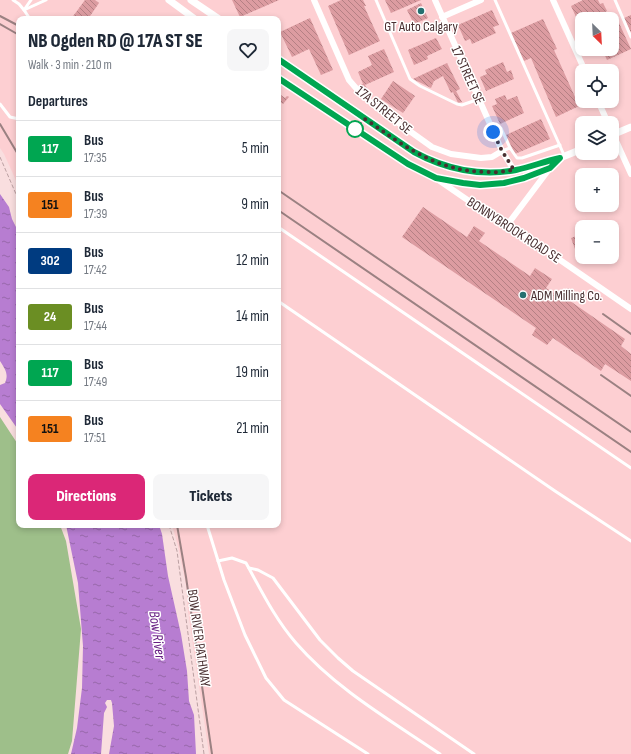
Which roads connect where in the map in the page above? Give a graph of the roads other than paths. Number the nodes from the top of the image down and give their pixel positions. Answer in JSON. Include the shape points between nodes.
{"nodes":[{"id":1,"x":13,"y":0,"type":"edge"},
{"id":2,"x":31,"y":0,"type":"edge"},
{"id":3,"x":46,"y":0,"type":"edge"},
{"id":4,"x":169,"y":0,"type":"edge"},
{"id":5,"x":191,"y":0,"type":"edge"},
{"id":6,"x":314,"y":0,"type":"edge"},
{"id":7,"x":376,"y":0,"type":"edge"},
{"id":8,"x":435,"y":0,"type":"edge"},
{"id":9,"x":481,"y":0,"type":"edge"},
{"id":10,"x":495,"y":0,"type":"edge"},
{"id":11,"x":553,"y":0,"type":"edge"},
{"id":12,"x":615,"y":0,"type":"edge"},
{"id":13,"x":24,"y":10,"type":"junction"},
{"id":14,"x":28,"y":16,"type":"edge"},
{"id":15,"x":191,"y":16,"type":"edge"},
{"id":16,"x":215,"y":16,"type":"edge"},
{"id":17,"x":442,"y":17,"type":"junction"},
{"id":18,"x":631,"y":37,"type":"edge"},
{"id":19,"x":281,"y":61,"type":"edge"},
{"id":20,"x":582,"y":64,"type":"edge"},
{"id":21,"x":281,"y":80,"type":"edge"},
{"id":22,"x":479,"y":99,"type":"junction"},
{"id":23,"x":0,"y":104,"type":"edge"},
{"id":24,"x":16,"y":118,"type":"edge"},
{"id":25,"x":631,"y":127,"type":"edge"},
{"id":26,"x":619,"y":131,"type":"edge"},
{"id":27,"x":493,"y":132,"type":"junction"},
{"id":28,"x":560,"y":146,"type":"junction"},
{"id":29,"x":510,"y":148,"type":"junction"},
{"id":30,"x":619,"y":149,"type":"edge"},
{"id":31,"x":502,"y":151,"type":"junction"},
{"id":32,"x":575,"y":152,"type":"edge"},
{"id":33,"x":562,"y":157,"type":"junction"},
{"id":34,"x":550,"y":168,"type":"junction"},
{"id":35,"x":514,"y":170,"type":"junction"},
{"id":36,"x":631,"y":174,"type":"edge"},
{"id":37,"x":436,"y":178,"type":"junction"},
{"id":38,"x":508,"y":224,"type":"junction"},
{"id":39,"x":281,"y":229,"type":"edge"},
{"id":40,"x":281,"y":303,"type":"edge"},
{"id":41,"x":631,"y":309,"type":"edge"},
{"id":42,"x":631,"y":468,"type":"edge"},
{"id":43,"x":209,"y":528,"type":"edge"},
{"id":44,"x":631,"y":541,"type":"edge"},
{"id":45,"x":218,"y":561,"type":"junction"},
{"id":46,"x":249,"y":568,"type":"junction"},
{"id":47,"x":368,"y":754,"type":"edge"},
{"id":48,"x":440,"y":754,"type":"edge"},
{"id":49,"x":474,"y":754,"type":"edge"}],
"edges":[{"from":1,"to":13,"type":"lane"},
{"from":2,"to":13,"type":"lane"},
{"from":3,"to":13,"type":"lane"},
{"from":4,"to":15,"type":"street"},
{"from":5,"to":16,"type":"street"},
{"from":6,"to":31,"type":"street","name":"17A STREET SE","via":[[349,80],[376,107],[432,147],[451,154],[481,158],[492,157]]},
{"from":7,"to":22,"type":"lane","via":[[410,79],[457,104],[462,105]]},
{"from":8,"to":17,"type":"street","name":"17 STREET SE"},
{"from":9,"to":17,"type":"street"},
{"from":10,"to":28,"type":"lane"},
{"from":11,"to":20,"type":"street"},
{"from":12,"to":18,"type":"lane"},
{"from":13,"to":14,"type":"lane"},
{"from":17,"to":22,"type":"street","name":"17 STREET SE"},
{"from":19,"to":35,"type":"street","via":[[425,158],[448,167],[470,171]]},
{"from":21,"to":37,"type":"street","via":[[408,164]]},
{"from":22,"to":27,"type":"street","name":"17 STREET SE"},
{"from":23,"to":24,"type":"lane","via":[[10,117]]},
{"from":25,"to":26,"type":"street"},
{"from":27,"to":29,"type":"lane","via":[[501,128]]},
{"from":27,"to":31,"type":"street","name":"17 STREET SE"},
{"from":28,"to":29,"type":"lane","via":[[519,159]]},
{"from":28,"to":33,"type":"lane"},
{"from":29,"to":31,"type":"lane"},
{"from":30,"to":36,"type":"street"},
{"from":31,"to":35,"type":"street","name":"17 STREET SE"},
{"from":32,"to":33,"type":"street"},
{"from":33,"to":34,"type":"street"},
{"from":33,"to":35,"type":"street"},
{"from":34,"to":37,"type":"street","via":[[504,183],[463,183]]},
{"from":34,"to":38,"type":"street"},
{"from":37,"to":38,"type":"street","name":"BONNYBROOK ROAD SE","via":[[498,221]]},
{"from":38,"to":41,"type":"street","name":"BONNYBROOK ROAD SE"},
{"from":39,"to":42,"type":"lane"},
{"from":40,"to":44,"type":"lane"},
{"from":43,"to":45,"type":"lane"},
{"from":45,"to":46,"type":"lane","via":[[232,558],[246,563]]},
{"from":45,"to":47,"type":"lane","via":[[244,635],[266,678],[284,700]]},
{"from":46,"to":48,"type":"lane","via":[[295,642],[322,669],[354,695]]},
{"from":46,"to":49,"type":"lane","via":[[273,578],[320,640],[353,671]]}]}
